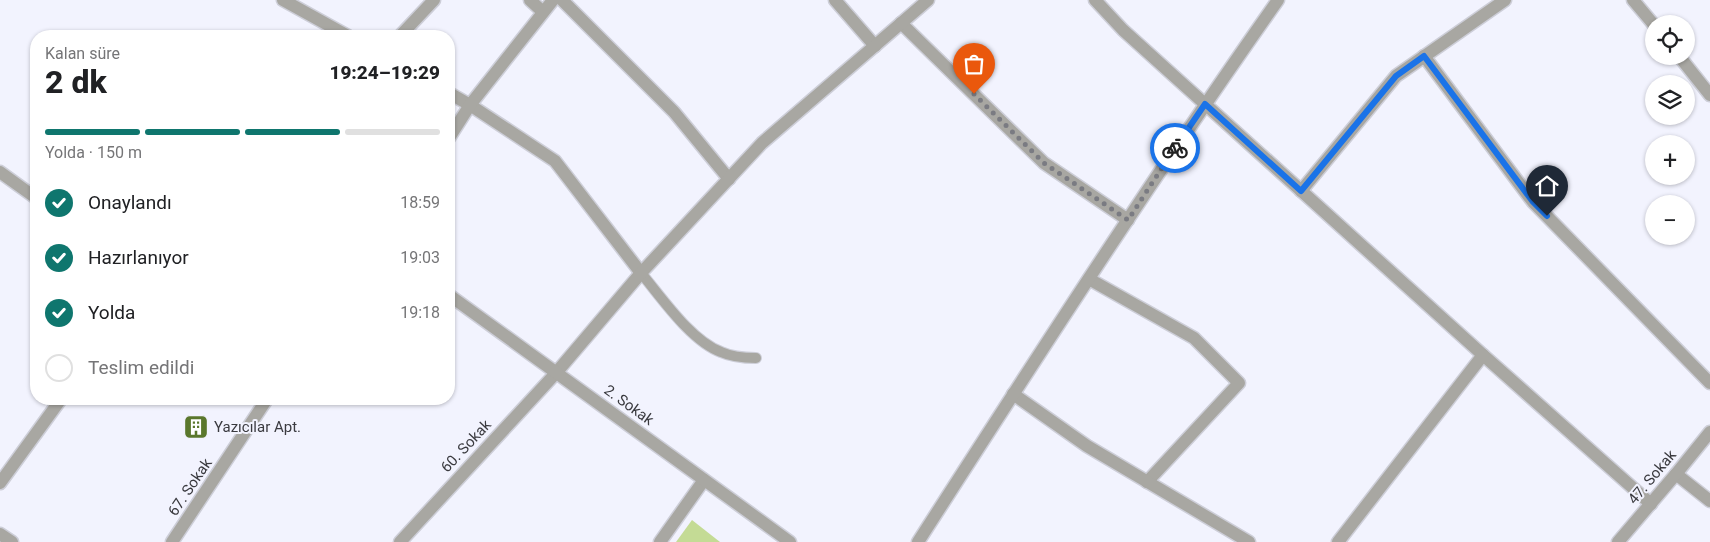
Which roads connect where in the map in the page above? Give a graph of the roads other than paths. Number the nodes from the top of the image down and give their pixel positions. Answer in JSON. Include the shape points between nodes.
{"nodes":[{"id":1,"x":283,"y":0,"type":"edge"},
{"id":2,"x":434,"y":0,"type":"edge"},
{"id":3,"x":530,"y":0,"type":"edge"},
{"id":4,"x":553,"y":0,"type":"edge"},
{"id":5,"x":562,"y":0,"type":"edge"},
{"id":6,"x":835,"y":0,"type":"edge"},
{"id":7,"x":928,"y":0,"type":"edge"},
{"id":8,"x":1095,"y":0,"type":"edge"},
{"id":9,"x":1278,"y":0,"type":"edge"},
{"id":10,"x":1505,"y":0,"type":"edge"},
{"id":11,"x":1634,"y":0,"type":"edge"},
{"id":12,"x":543,"y":12,"type":"junction"},
{"id":13,"x":1646,"y":15,"type":"edge"},
{"id":14,"x":901,"y":23,"type":"junction"},
{"id":15,"x":337,"y":30,"type":"edge"},
{"id":16,"x":406,"y":30,"type":"edge"},
{"id":17,"x":876,"y":46,"type":"junction"},
{"id":18,"x":1424,"y":56,"type":"junction"},
{"id":19,"x":1686,"y":65,"type":"edge"},
{"id":20,"x":1710,"y":95,"type":"edge"},
{"id":21,"x":455,"y":96,"type":"edge"},
{"id":22,"x":1205,"y":104,"type":"junction"},
{"id":23,"x":470,"y":105,"type":"junction"},
{"id":24,"x":455,"y":129,"type":"edge"},
{"id":25,"x":0,"y":172,"type":"edge"},
{"id":26,"x":729,"y":180,"type":"junction"},
{"id":27,"x":1301,"y":191,"type":"junction"},
{"id":28,"x":30,"y":194,"type":"edge"},
{"id":29,"x":1128,"y":220,"type":"junction"},
{"id":30,"x":641,"y":273,"type":"junction"},
{"id":31,"x":1089,"y":278,"type":"junction"},
{"id":32,"x":455,"y":299,"type":"edge"},
{"id":33,"x":1483,"y":355,"type":"junction"},
{"id":34,"x":756,"y":358,"type":"dead end"},
{"id":35,"x":556,"y":373,"type":"junction"},
{"id":36,"x":1710,"y":382,"type":"edge"},
{"id":37,"x":1013,"y":394,"type":"junction"},
{"id":38,"x":56,"y":405,"type":"edge"},
{"id":39,"x":263,"y":405,"type":"edge"},
{"id":40,"x":1710,"y":432,"type":"edge"},
{"id":41,"x":1676,"y":474,"type":"junction"},
{"id":42,"x":704,"y":480,"type":"junction"},
{"id":43,"x":1147,"y":482,"type":"junction"},
{"id":44,"x":0,"y":483,"type":"edge"},
{"id":45,"x":1710,"y":501,"type":"edge"},
{"id":46,"x":1651,"y":504,"type":"junction"},
{"id":47,"x":0,"y":534,"type":"edge"},
{"id":48,"x":12,"y":542,"type":"edge"},
{"id":49,"x":172,"y":542,"type":"edge"},
{"id":50,"x":400,"y":542,"type":"edge"},
{"id":51,"x":660,"y":542,"type":"edge"},
{"id":52,"x":790,"y":542,"type":"edge"},
{"id":53,"x":918,"y":542,"type":"edge"},
{"id":54,"x":1249,"y":542,"type":"edge"},
{"id":55,"x":1338,"y":542,"type":"edge"},
{"id":56,"x":1618,"y":542,"type":"edge"}],
"edges":[{"from":1,"to":15,"type":"street"},
{"from":2,"to":16,"type":"street"},
{"from":3,"to":12,"type":"street"},
{"from":4,"to":12,"type":"street"},
{"from":5,"to":26,"type":"street","via":[[674,112]]},
{"from":6,"to":17,"type":"street"},
{"from":7,"to":14,"type":"street","name":"60. Sokak"},
{"from":8,"to":22,"type":"street","via":[[1123,30]]},
{"from":9,"to":22,"type":"street"},
{"from":10,"to":18,"type":"street"},
{"from":11,"to":13,"type":"street"},
{"from":12,"to":23,"type":"street"},
{"from":14,"to":17,"type":"street","name":"60. Sokak"},
{"from":14,"to":29,"type":"street","via":[[1044,163]]},
{"from":17,"to":26,"type":"street","name":"60. Sokak","via":[[762,143]]},
{"from":18,"to":27,"type":"street","via":[[1396,76]]},
{"from":18,"to":36,"type":"street","via":[[1533,202]]},
{"from":19,"to":20,"type":"street"},
{"from":21,"to":23,"type":"street"},
{"from":22,"to":27,"type":"street"},
{"from":22,"to":29,"type":"street"},
{"from":23,"to":24,"type":"street"},
{"from":23,"to":30,"type":"street","via":[[555,161]]},
{"from":25,"to":28,"type":"street"},
{"from":26,"to":30,"type":"street","name":"60. Sokak"},
{"from":27,"to":33,"type":"street"},
{"from":29,"to":31,"type":"street"},
{"from":30,"to":34,"type":"lane","via":[[698,338],[721,352]]},
{"from":30,"to":35,"type":"street","name":"60. Sokak"},
{"from":31,"to":37,"type":"street"},
{"from":31,"to":43,"type":"street","via":[[1194,338],[1239,383]]},
{"from":32,"to":35,"type":"street","name":"2. Sokak"},
{"from":33,"to":46,"type":"street"},
{"from":33,"to":55,"type":"street"},
{"from":35,"to":42,"type":"street","name":"2. Sokak"},
{"from":35,"to":50,"type":"street","name":"60. Sokak"},
{"from":37,"to":43,"type":"street","via":[[1087,446]]},
{"from":37,"to":53,"type":"street"},
{"from":38,"to":44,"type":"street"},
{"from":39,"to":49,"type":"street","name":"67. Sokak"},
{"from":40,"to":41,"type":"street","name":"47. Sokak"},
{"from":41,"to":45,"type":"street"},
{"from":41,"to":46,"type":"street","name":"47. Sokak"},
{"from":42,"to":51,"type":"street"},
{"from":42,"to":52,"type":"street","name":"2. Sokak"},
{"from":43,"to":54,"type":"street"},
{"from":46,"to":56,"type":"street","name":"47. Sokak"},
{"from":47,"to":48,"type":"street"}]}
